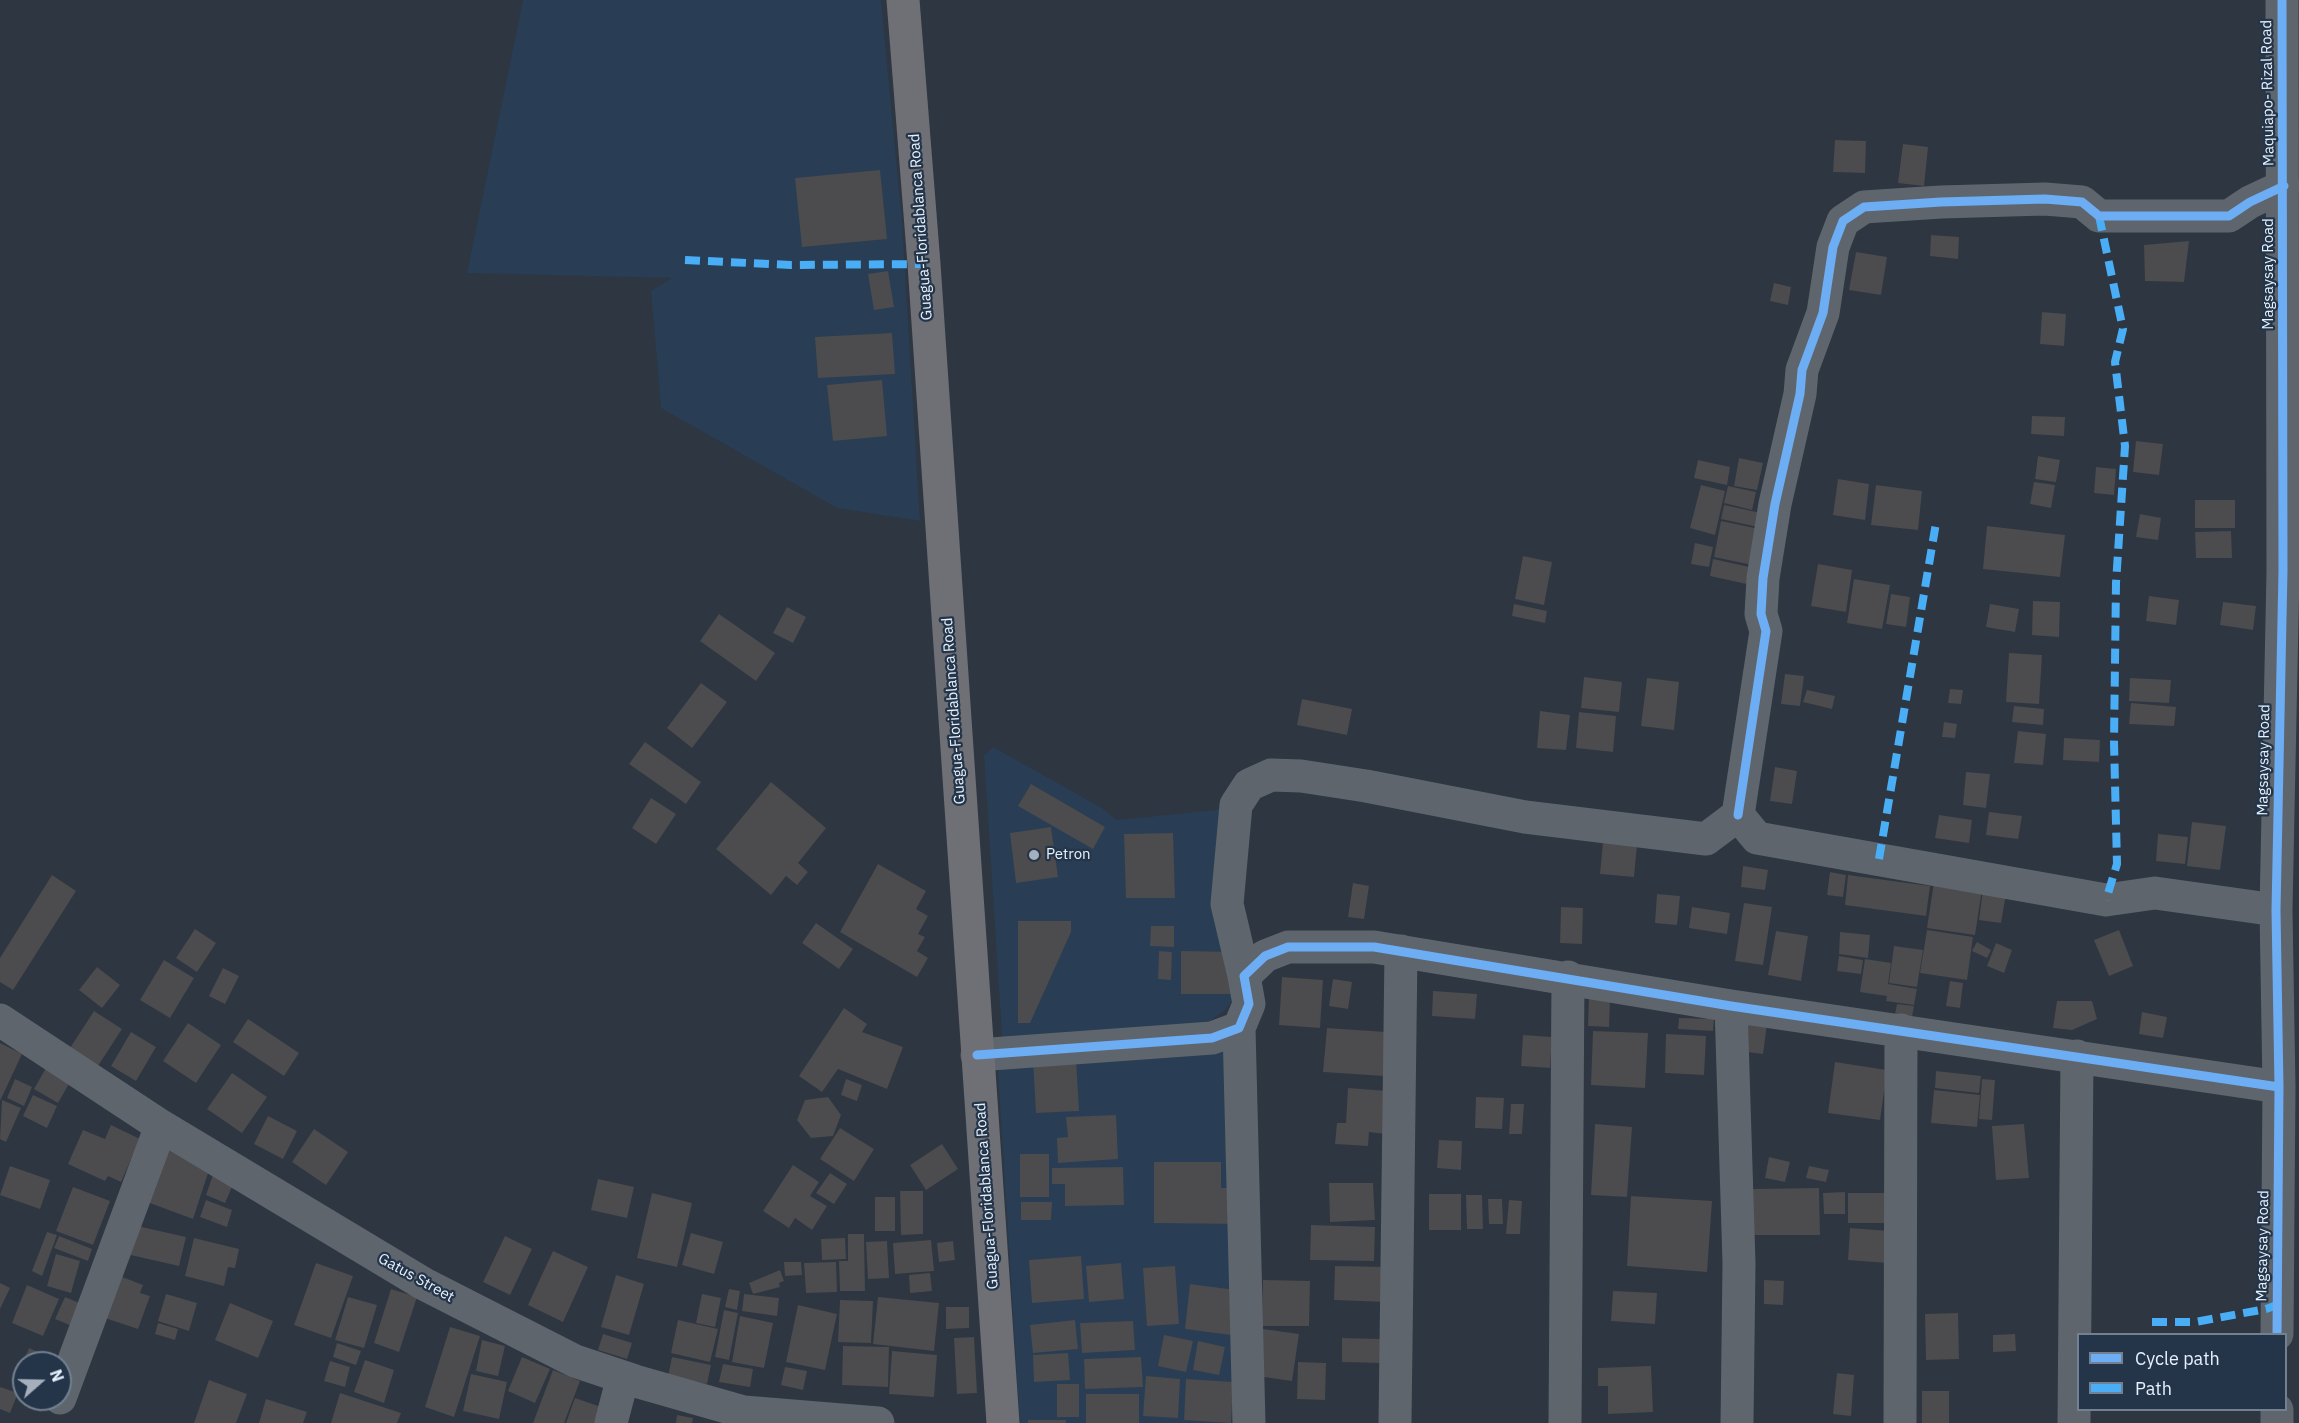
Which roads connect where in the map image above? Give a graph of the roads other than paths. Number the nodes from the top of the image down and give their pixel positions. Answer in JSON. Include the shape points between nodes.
{"nodes":[{"id":1,"x":903,"y":0,"type":"edge"},
{"id":2,"x":2282,"y":0,"type":"edge"},
{"id":3,"x":2284,"y":186,"type":"junction"},
{"id":4,"x":2291,"y":572,"type":"edge"},
{"id":5,"x":1738,"y":814,"type":"junction"},
{"id":6,"x":2276,"y":910,"type":"junction"},
{"id":7,"x":1401,"y":951,"type":"junction"},
{"id":8,"x":1244,"y":976,"type":"junction"},
{"id":9,"x":1568,"y":977,"type":"junction"},
{"id":10,"x":1731,"y":1006,"type":"junction"},
{"id":11,"x":0,"y":1020,"type":"edge"},
{"id":12,"x":1239,"y":1028,"type":"junction"},
{"id":13,"x":1901,"y":1030,"type":"junction"},
{"id":14,"x":977,"y":1055,"type":"junction"},
{"id":15,"x":2077,"y":1056,"type":"junction"},
{"id":16,"x":2279,"y":1087,"type":"junction"},
{"id":17,"x":161,"y":1126,"type":"junction"},
{"id":18,"x":2277,"y":1333,"type":"edge"},
{"id":19,"x":72,"y":1366,"type":"edge"},
{"id":20,"x":622,"y":1377,"type":"junction"},
{"id":21,"x":744,"y":1417,"type":"edge"},
{"id":22,"x":611,"y":1423,"type":"edge"},
{"id":23,"x":878,"y":1423,"type":"edge"},
{"id":24,"x":1003,"y":1423,"type":"edge"},
{"id":25,"x":1249,"y":1423,"type":"edge"},
{"id":26,"x":1395,"y":1423,"type":"edge"},
{"id":27,"x":1565,"y":1423,"type":"edge"},
{"id":28,"x":1737,"y":1423,"type":"edge"},
{"id":29,"x":1900,"y":1423,"type":"edge"},
{"id":30,"x":2074,"y":1423,"type":"edge"}],
"edges":[{"from":1,"to":14,"type":"main road","name":"Guagua-Floridablanca Road"},
{"from":2,"to":3,"type":"street","name":"Maquiapo- Rizal Road"},
{"from":3,"to":4,"type":"street","name":"Magsaysay Road"},
{"from":3,"to":5,"type":"street","via":[[2229,216],[2099,216],[2082,202],[2045,199],[1864,207],[1844,222],[1833,247],[1823,313],[1802,370],[1775,504],[1763,578],[1761,614],[1766,631]]},
{"from":4,"to":6,"type":"street","name":"Magsaysay Road"},
{"from":5,"to":6,"type":"street","via":[[1757,838],[2106,900],[2155,893]]},
{"from":5,"to":8,"type":"street","via":[[1706,839],[1526,817],[1366,786],[1271,775],[1249,785],[1236,805],[1227,904]]},
{"from":6,"to":16,"type":"street","name":"Magsaysay Road"},
{"from":7,"to":8,"type":"street","via":[[1374,947],[1288,947],[1265,957]]},
{"from":7,"to":9,"type":"street"},
{"from":7,"to":26,"type":"street"},
{"from":8,"to":12,"type":"street","via":[[1249,1004]]},
{"from":9,"to":10,"type":"street"},
{"from":9,"to":27,"type":"street"},
{"from":10,"to":13,"type":"street"},
{"from":10,"to":28,"type":"street","via":[[1739,1263]]},
{"from":11,"to":17,"type":"street","name":"Gatus Street"},
{"from":12,"to":14,"type":"street","via":[[1212,1038]]},
{"from":12,"to":25,"type":"street"},
{"from":13,"to":15,"type":"street"},
{"from":13,"to":29,"type":"street"},
{"from":14,"to":24,"type":"main road","name":"Guagua-Floridablanca Road"},
{"from":15,"to":16,"type":"street"},
{"from":15,"to":30,"type":"street"},
{"from":16,"to":18,"type":"street","name":"Magsaysay Road"},
{"from":17,"to":19,"type":"street"},
{"from":17,"to":20,"type":"street","name":"Gatus Street","via":[[424,1284],[575,1361]]},
{"from":20,"to":21,"type":"street","name":"Gatus Street"},
{"from":20,"to":22,"type":"street"},
{"from":21,"to":23,"type":"street","name":"Gatus Street"}]}
